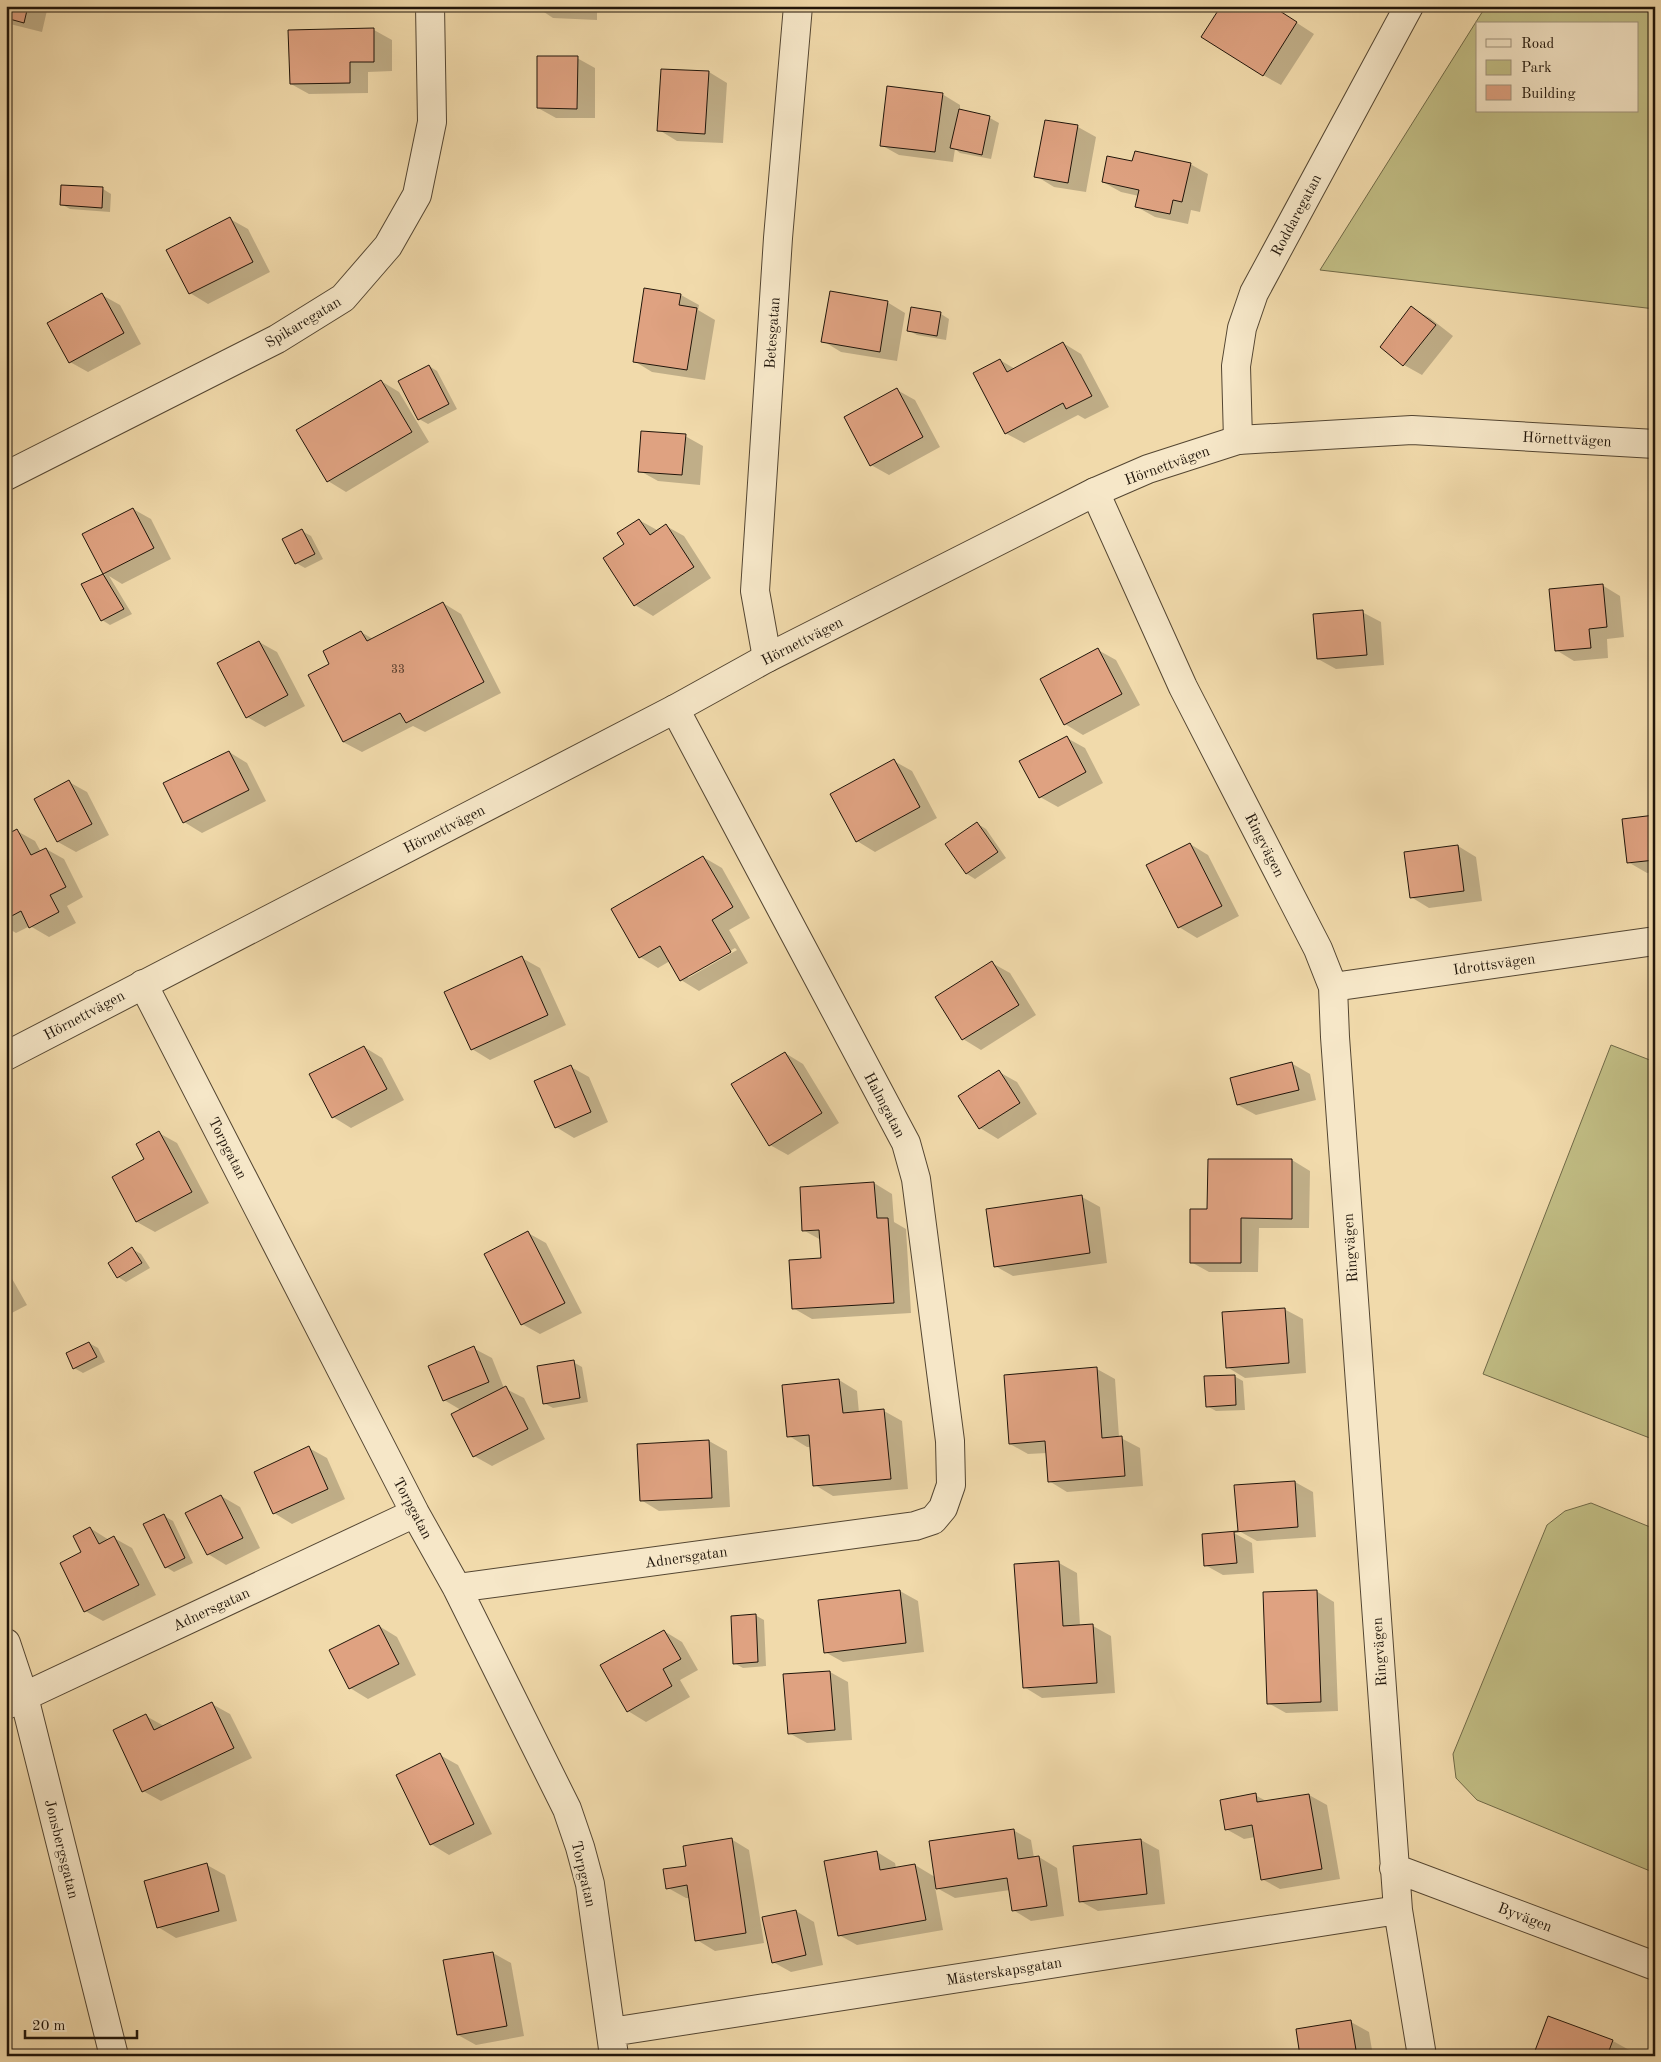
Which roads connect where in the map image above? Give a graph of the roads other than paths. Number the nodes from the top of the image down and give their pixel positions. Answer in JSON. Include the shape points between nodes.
{"nodes":[{"id":1,"x":430,"y":6,"type":"edge"},
{"id":2,"x":798,"y":6,"type":"edge"},
{"id":3,"x":1409,"y":6,"type":"edge"},
{"id":4,"x":1238,"y":440,"type":"junction"},
{"id":5,"x":1655,"y":444,"type":"edge"},
{"id":6,"x":6,"y":476,"type":"edge"},
{"id":7,"x":1095,"y":492,"type":"junction"},
{"id":8,"x":767,"y":658,"type":"junction"},
{"id":9,"x":675,"y":709,"type":"junction"},
{"id":10,"x":1655,"y":941,"type":"edge"},
{"id":11,"x":143,"y":984,"type":"junction"},
{"id":12,"x":1333,"y":987,"type":"junction"},
{"id":13,"x":6,"y":1056,"type":"edge"},
{"id":14,"x":415,"y":1513,"type":"junction"},
{"id":15,"x":915,"y":1526,"type":"joint"},
{"id":16,"x":458,"y":1588,"type":"junction"},
{"id":17,"x":6,"y":1643,"type":"edge"},
{"id":18,"x":15,"y":1701,"type":"edge"},
{"id":19,"x":1394,"y":1868,"type":"junction"},
{"id":20,"x":1398,"y":1910,"type":"junction"},
{"id":21,"x":1655,"y":1966,"type":"edge"},
{"id":22,"x":613,"y":2044,"type":"edge"},
{"id":23,"x":114,"y":2056,"type":"edge"},
{"id":24,"x":1422,"y":2056,"type":"edge"}],
"edges":[{"from":1,"to":6,"type":"street","name":"Spikaregatan","via":[[432,122],[417,195],[388,246],[343,298],[277,339]]},
{"from":2,"to":8,"type":"street","name":"Betesgatan","via":[[778,238],[755,591]]},
{"from":3,"to":4,"type":"street","name":"Roddaregatan","via":[[1254,293],[1242,328],[1236,366]]},
{"from":4,"to":5,"type":"street","name":"Hörnettvägen","via":[[1412,430]]},
{"from":4,"to":7,"type":"street","name":"Hörnettvägen","via":[[1148,469]]},
{"from":7,"to":8,"type":"street","name":"Hörnettvägen"},
{"from":7,"to":12,"type":"street","name":"Ringvägen","via":[[1183,687],[1318,949]]},
{"from":8,"to":9,"type":"street","name":"Hörnettvägen"},
{"from":9,"to":11,"type":"street","name":"Hörnettvägen"},
{"from":9,"to":15,"type":"street","name":"Halmgatan","via":[[906,1143],[916,1179],[951,1458],[951,1484],[943,1508],[933,1520]]},
{"from":10,"to":12,"type":"street","name":"Idrottsvägen"},
{"from":11,"to":13,"type":"street","name":"Hörnettvägen"},
{"from":11,"to":14,"type":"street","name":"Torpgatan"},
{"from":12,"to":19,"type":"street","name":"Ringvägen"},
{"from":14,"to":16,"type":"street","name":"Torpgatan"},
{"from":14,"to":18,"type":"street","name":"Adnersgatan"},
{"from":15,"to":16,"type":"street","name":"Adnersgatan"},
{"from":16,"to":22,"type":"street","name":"Torpgatan","via":[[567,1809],[590,1884]]},
{"from":17,"to":18,"type":"street","name":"Jonsbergsgatan"},
{"from":18,"to":23,"type":"street","name":"Jonsbergsgatan"},
{"from":19,"to":20,"type":"street","name":"Ringvägen"},
{"from":19,"to":21,"type":"street","name":"Byvägen"},
{"from":20,"to":22,"type":"street","name":"Mästerskapsgatan"},
{"from":20,"to":24,"type":"street","name":"Ringvägen"}]}
